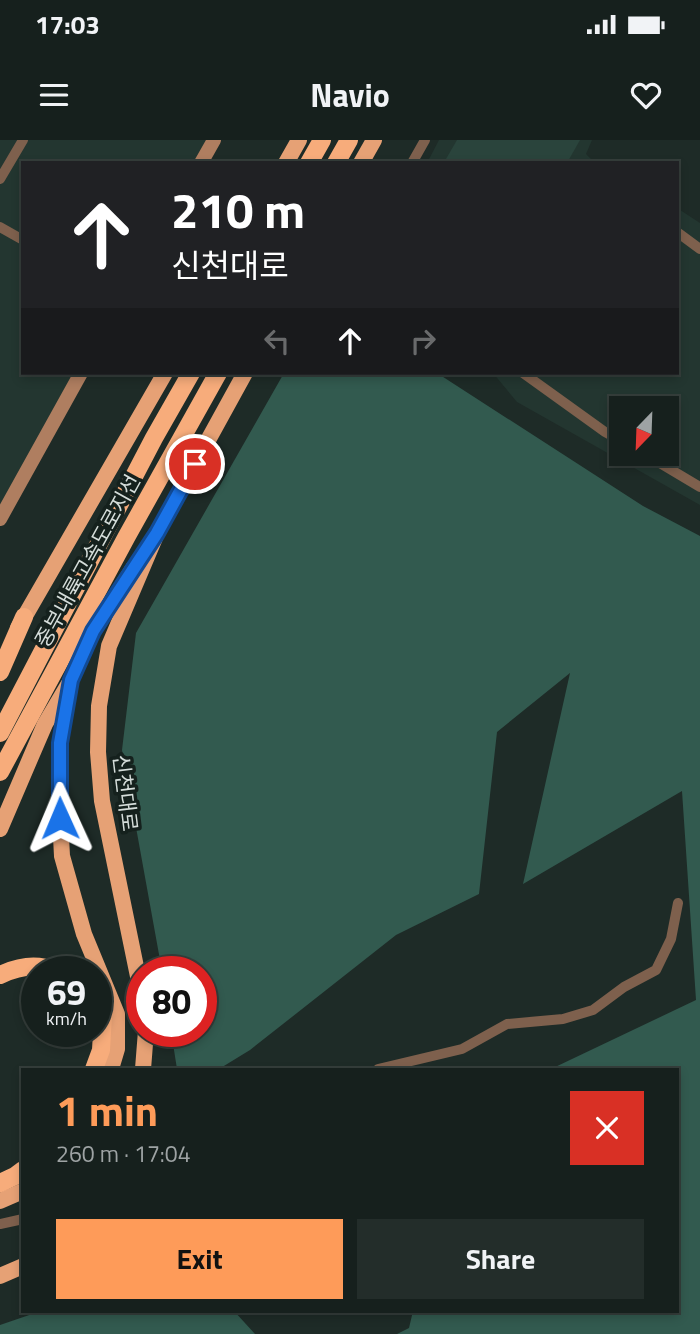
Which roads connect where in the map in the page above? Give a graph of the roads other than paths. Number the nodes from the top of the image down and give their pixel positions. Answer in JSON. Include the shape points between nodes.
{"nodes":[{"id":1,"x":23,"y":140,"type":"edge"},
{"id":2,"x":214,"y":140,"type":"edge"},
{"id":3,"x":299,"y":140,"type":"edge"},
{"id":4,"x":322,"y":140,"type":"edge"},
{"id":5,"x":349,"y":140,"type":"edge"},
{"id":6,"x":374,"y":140,"type":"edge"},
{"id":7,"x":425,"y":140,"type":"edge"},
{"id":8,"x":202,"y":161,"type":"edge"},
{"id":9,"x":287,"y":161,"type":"edge"},
{"id":10,"x":310,"y":161,"type":"edge"},
{"id":11,"x":337,"y":161,"type":"edge"},
{"id":12,"x":362,"y":161,"type":"edge"},
{"id":13,"x":413,"y":161,"type":"edge"},
{"id":14,"x":0,"y":179,"type":"edge"},
{"id":15,"x":0,"y":227,"type":"edge"},
{"id":16,"x":679,"y":233,"type":"edge"},
{"id":17,"x":21,"y":239,"type":"edge"},
{"id":18,"x":700,"y":249,"type":"edge"},
{"id":19,"x":80,"y":375,"type":"edge"},
{"id":20,"x":164,"y":375,"type":"edge"},
{"id":21,"x":190,"y":375,"type":"edge"},
{"id":22,"x":217,"y":375,"type":"edge"},
{"id":23,"x":244,"y":375,"type":"edge"},
{"id":24,"x":526,"y":375,"type":"edge"},
{"id":25,"x":609,"y":433,"type":"edge"},
{"id":26,"x":665,"y":466,"type":"edge"},
{"id":27,"x":700,"y":487,"type":"edge"},
{"id":28,"x":0,"y":519,"type":"edge"},
{"id":29,"x":157,"y":533,"type":"junction"},
{"id":30,"x":24,"y":617,"type":"junction"},
{"id":31,"x":0,"y":658,"type":"edge"},
{"id":32,"x":0,"y":672,"type":"edge"},
{"id":33,"x":71,"y":680,"type":"junction"},
{"id":34,"x":0,"y":733,"type":"edge"},
{"id":35,"x":0,"y":772,"type":"edge"},
{"id":36,"x":0,"y":829,"type":"edge"},
{"id":37,"x":678,"y":903,"type":"dead end"},
{"id":38,"x":134,"y":956,"type":"edge"},
{"id":39,"x":21,"y":969,"type":"edge"},
{"id":40,"x":0,"y":975,"type":"edge"},
{"id":41,"x":101,"y":1047,"type":"edge"},
{"id":42,"x":145,"y":1047,"type":"edge"},
{"id":43,"x":94,"y":1068,"type":"edge"},
{"id":44,"x":111,"y":1068,"type":"edge"},
{"id":45,"x":143,"y":1068,"type":"edge"},
{"id":46,"x":382,"y":1068,"type":"edge"},
{"id":47,"x":21,"y":1172,"type":"edge"},
{"id":48,"x":0,"y":1183,"type":"edge"},
{"id":49,"x":21,"y":1192,"type":"edge"},
{"id":50,"x":0,"y":1202,"type":"edge"},
{"id":51,"x":21,"y":1219,"type":"edge"},
{"id":52,"x":0,"y":1224,"type":"edge"},
{"id":53,"x":21,"y":1267,"type":"edge"},
{"id":54,"x":0,"y":1276,"type":"edge"}],
"edges":[{"from":1,"to":14,"type":"street"},
{"from":2,"to":8,"type":"main road"},
{"from":3,"to":9,"type":"highway"},
{"from":4,"to":10,"type":"highway"},
{"from":5,"to":11,"type":"highway"},
{"from":6,"to":12,"type":"highway"},
{"from":7,"to":13,"type":"street"},
{"from":15,"to":17,"type":"street"},
{"from":16,"to":18,"type":"street"},
{"from":19,"to":28,"type":"main road"},
{"from":20,"to":30,"type":"highway"},
{"from":21,"to":34,"type":"highway","name":"중부내륙고속도로지선"},
{"from":22,"to":35,"type":"highway","name":"중부내륙고속도로지선"},
{"from":23,"to":29,"type":"highway","name":"신천대로"},
{"from":24,"to":25,"type":"street"},
{"from":26,"to":27,"type":"street"},
{"from":29,"to":33,"type":"highway","via":[[93,631]]},
{"from":29,"to":38,"type":"highway","name":"신천대로","via":[[109,646],[99,706],[102,800]]},
{"from":30,"to":31,"type":"highway"},
{"from":30,"to":32,"type":"highway"},
{"from":33,"to":36,"type":"highway","via":[[45,724]]},
{"from":33,"to":44,"type":"highway","via":[[60,743],[62,856],[84,934],[117,1014],[117,1049]]},
{"from":37,"to":46,"type":"street","via":[[671,939],[656,970],[624,986],[593,1010],[507,1024],[462,1049]]},
{"from":39,"to":40,"type":"highway"},
{"from":41,"to":43,"type":"highway"},
{"from":42,"to":45,"type":"highway"},
{"from":47,"to":48,"type":"highway"},
{"from":49,"to":50,"type":"highway"},
{"from":51,"to":52,"type":"street"},
{"from":53,"to":54,"type":"highway"}]}
